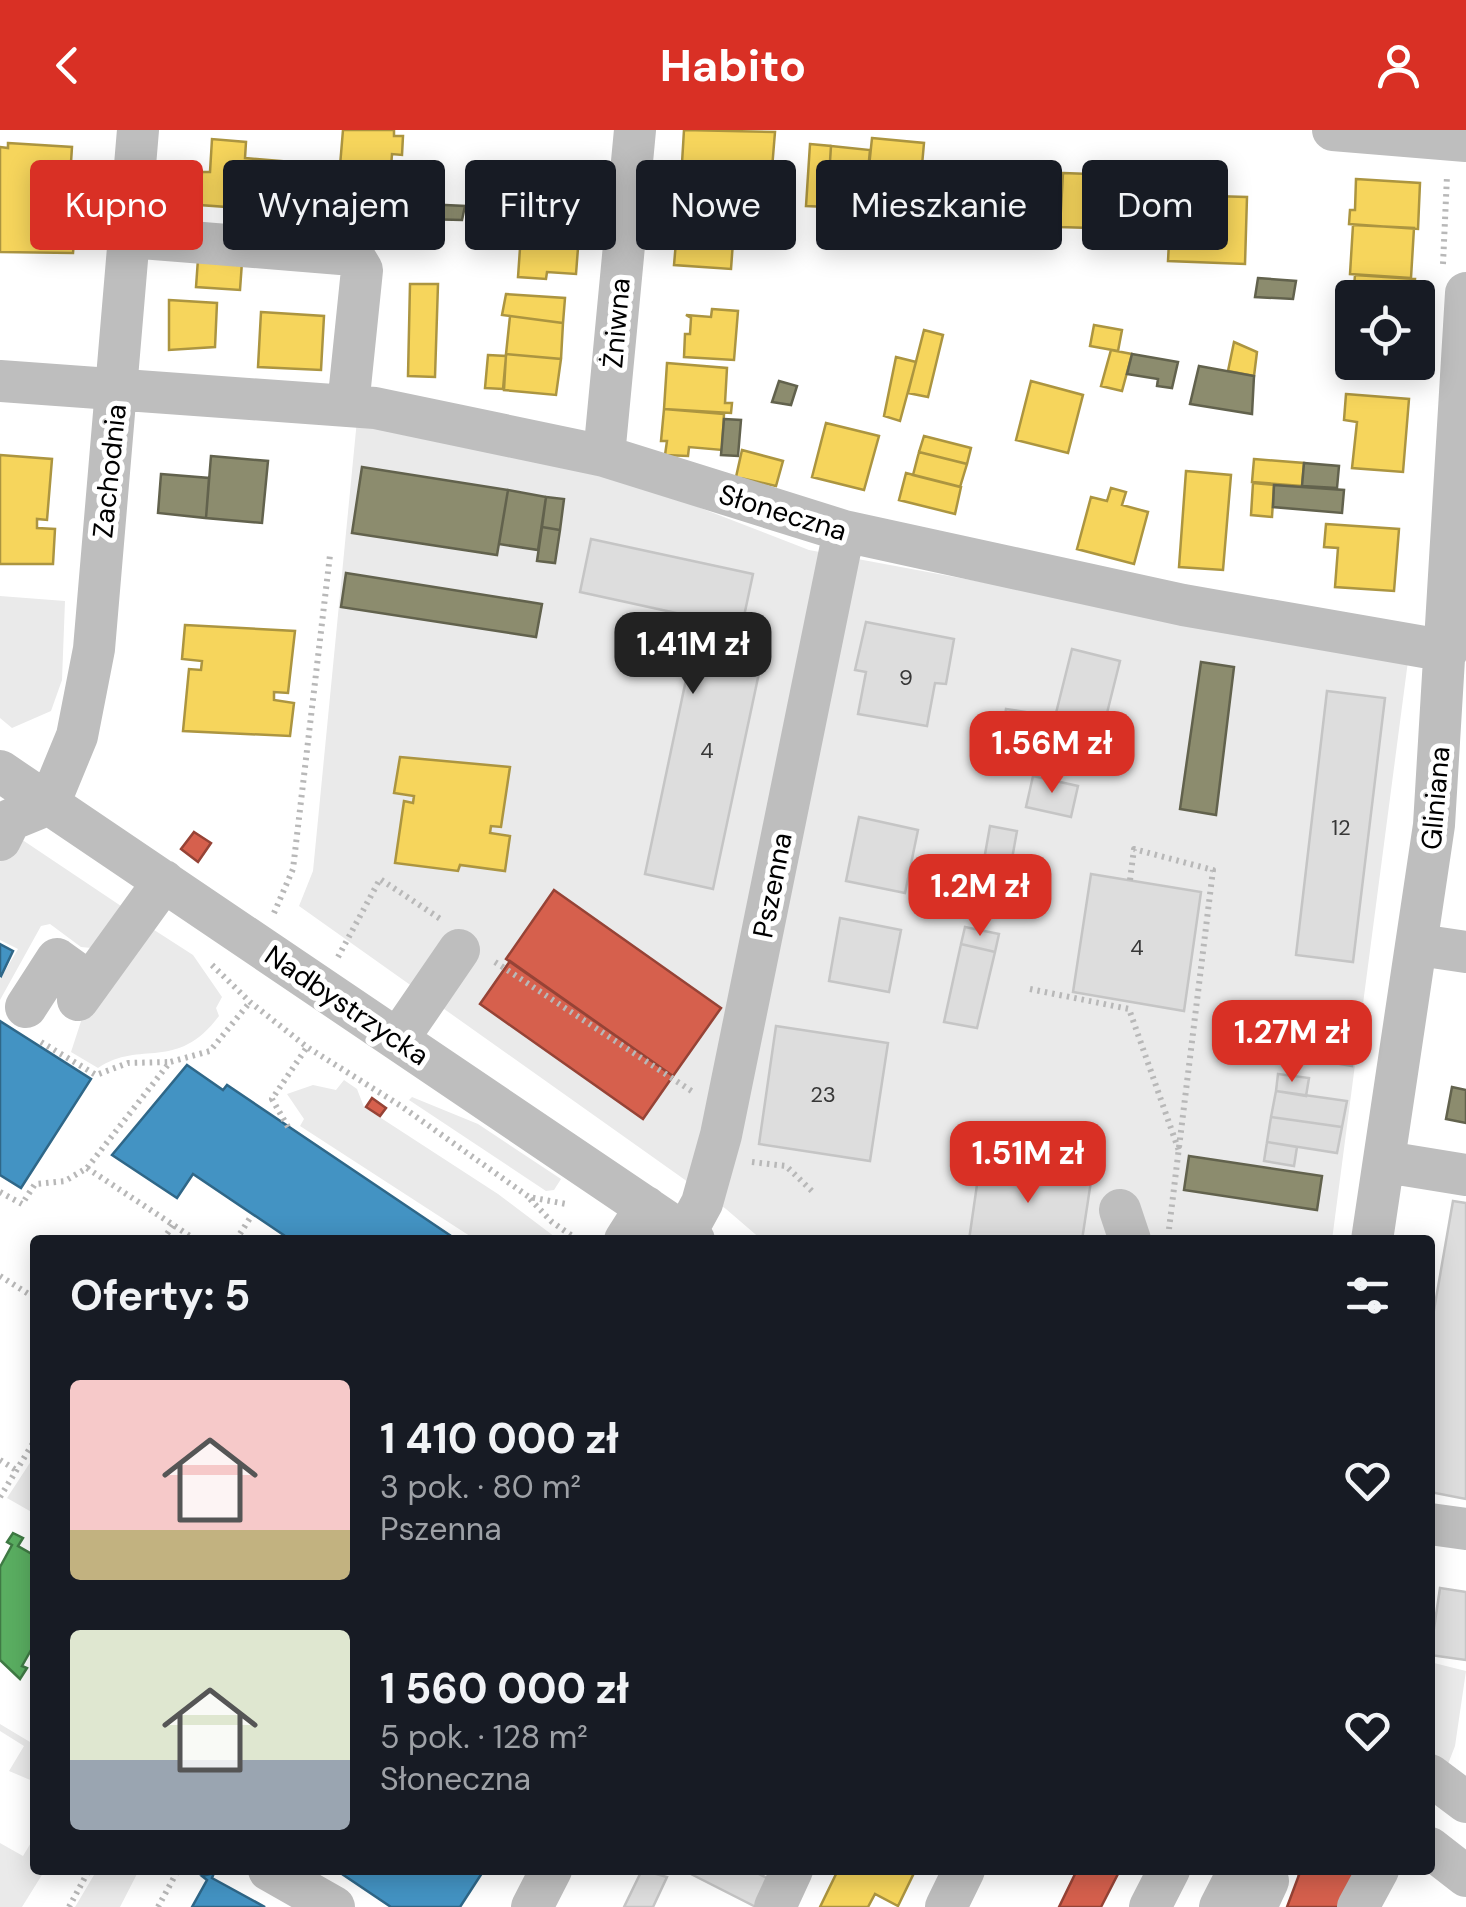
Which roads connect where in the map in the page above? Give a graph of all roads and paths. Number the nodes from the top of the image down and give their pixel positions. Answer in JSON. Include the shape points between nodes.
{"nodes":[{"id":1,"x":138,"y":130,"type":"edge"},
{"id":2,"x":635,"y":130,"type":"edge"},
{"id":3,"x":1333,"y":130,"type":"edge"},
{"id":4,"x":1466,"y":141,"type":"edge"},
{"id":5,"x":135,"y":160,"type":"edge"},
{"id":6,"x":203,"y":243,"type":"edge"},
{"id":7,"x":128,"y":250,"type":"edge"},
{"id":8,"x":1466,"y":293,"type":"edge"},
{"id":9,"x":0,"y":381,"type":"edge"},
{"id":10,"x":118,"y":390,"type":"junction"},
{"id":11,"x":348,"y":406,"type":"junction"},
{"id":12,"x":1462,"y":452,"type":"edge"},
{"id":13,"x":604,"y":456,"type":"junction"},
{"id":14,"x":844,"y":532,"type":"junction"},
{"id":15,"x":330,"y":555,"type":"dead end"},
{"id":16,"x":1447,"y":651,"type":"junction"},
{"id":17,"x":0,"y":772,"type":"edge"},
{"id":18,"x":48,"y":804,"type":"junction"},
{"id":19,"x":0,"y":840,"type":"edge"},
{"id":20,"x":1130,"y":880,"type":"dead end"},
{"id":21,"x":164,"y":881,"type":"junction"},
{"id":22,"x":272,"y":916,"type":"dead end"},
{"id":23,"x":467,"y":945,"type":"junction"},
{"id":24,"x":1420,"y":945,"type":"junction"},
{"id":25,"x":199,"y":952,"type":"dead end"},
{"id":26,"x":1466,"y":952,"type":"edge"},
{"id":27,"x":336,"y":960,"type":"dead end"},
{"id":28,"x":1030,"y":989,"type":"dead end"},
{"id":29,"x":250,"y":1002,"type":"junction"},
{"id":30,"x":28,"y":1022,"type":"joint"},
{"id":31,"x":398,"y":1039,"type":"junction"},
{"id":32,"x":307,"y":1046,"type":"junction"},
{"id":33,"x":170,"y":1062,"type":"junction"},
{"id":34,"x":691,"y":1091,"type":"dead end"},
{"id":35,"x":288,"y":1128,"type":"dead end"},
{"id":36,"x":1180,"y":1152,"type":"junction"},
{"id":37,"x":715,"y":1158,"type":"junction"},
{"id":38,"x":1386,"y":1162,"type":"junction"},
{"id":39,"x":88,"y":1168,"type":"junction"},
{"id":40,"x":1466,"y":1175,"type":"edge"},
{"id":41,"x":0,"y":1192,"type":"edge"},
{"id":42,"x":814,"y":1193,"type":"dead end"},
{"id":43,"x":529,"y":1197,"type":"junction"},
{"id":44,"x":1172,"y":1214,"type":"dead end"},
{"id":45,"x":250,"y":1218,"type":"dead end"},
{"id":46,"x":173,"y":1224,"type":"junction"},
{"id":47,"x":632,"y":1229,"type":"edge"},
{"id":48,"x":166,"y":1235,"type":"edge"},
{"id":49,"x":189,"y":1235,"type":"edge"},
{"id":50,"x":239,"y":1235,"type":"edge"},
{"id":51,"x":570,"y":1235,"type":"edge"},
{"id":52,"x":676,"y":1235,"type":"edge"},
{"id":53,"x":691,"y":1235,"type":"edge"},
{"id":54,"x":1373,"y":1235,"type":"edge"},
{"id":55,"x":0,"y":1276,"type":"edge"},
{"id":56,"x":30,"y":1295,"type":"edge"},
{"id":57,"x":30,"y":1448,"type":"edge"},
{"id":58,"x":0,"y":1460,"type":"edge"},
{"id":59,"x":16,"y":1470,"type":"junction"},
{"id":60,"x":0,"y":1496,"type":"edge"},
{"id":61,"x":1435,"y":1525,"type":"edge"},
{"id":62,"x":1466,"y":1530,"type":"edge"},
{"id":63,"x":1435,"y":1780,"type":"edge"},
{"id":64,"x":1466,"y":1802,"type":"edge"},
{"id":65,"x":1435,"y":1852,"type":"edge"},
{"id":66,"x":86,"y":1875,"type":"edge"},
{"id":67,"x":175,"y":1875,"type":"edge"},
{"id":68,"x":277,"y":1875,"type":"edge"},
{"id":69,"x":548,"y":1875,"type":"edge"},
{"id":70,"x":790,"y":1875,"type":"edge"},
{"id":71,"x":962,"y":1875,"type":"edge"},
{"id":72,"x":1166,"y":1875,"type":"edge"},
{"id":73,"x":1236,"y":1875,"type":"edge"},
{"id":74,"x":1266,"y":1875,"type":"edge"},
{"id":75,"x":1375,"y":1875,"type":"edge"},
{"id":76,"x":1466,"y":1876,"type":"edge"},
{"id":77,"x":69,"y":1907,"type":"edge"},
{"id":78,"x":158,"y":1907,"type":"edge"},
{"id":79,"x":334,"y":1907,"type":"edge"},
{"id":80,"x":532,"y":1907,"type":"edge"},
{"id":81,"x":775,"y":1907,"type":"edge"},
{"id":82,"x":946,"y":1907,"type":"edge"},
{"id":83,"x":1150,"y":1907,"type":"edge"},
{"id":84,"x":1220,"y":1907,"type":"edge"},
{"id":85,"x":1256,"y":1907,"type":"edge"},
{"id":86,"x":1358,"y":1907,"type":"edge"}],
"edges":[{"from":1,"to":5,"type":"street","name":"Zachodnia"},
{"from":2,"to":13,"type":"street","name":"Żniwna"},
{"from":3,"to":4,"type":"street"},
{"from":6,"to":11,"type":"street","via":[[353,256],[362,270]]},
{"from":7,"to":10,"type":"street","name":"Zachodnia"},
{"from":8,"to":12,"type":"street","name":"Gliniana"},
{"from":9,"to":10,"type":"street","name":"Słoneczna"},
{"from":10,"to":11,"type":"street","name":"Słoneczna"},
{"from":10,"to":18,"type":"street","name":"Zachodnia","via":[[85,702]]},
{"from":11,"to":13,"type":"street","name":"Słoneczna"},
{"from":12,"to":16,"type":"street","name":"Gliniana"},
{"from":13,"to":14,"type":"street","name":"Słoneczna"},
{"from":14,"to":16,"type":"street","name":"Słoneczna","via":[[1183,605]]},
{"from":14,"to":37,"type":"street","name":"Pszenna"},
{"from":15,"to":22,"type":"path","via":[[293,869]]},
{"from":16,"to":24,"type":"street","name":"Gliniana"},
{"from":17,"to":18,"type":"street","name":"Nadbystrzycka"},
{"from":18,"to":19,"type":"street","via":[[10,820]]},
{"from":18,"to":21,"type":"street","name":"Nadbystrzycka"},
{"from":20,"to":36,"type":"path","via":[[1134,850],[1212,870]]},
{"from":21,"to":30,"type":"street","via":[[83,991],[57,959]]},
{"from":21,"to":31,"type":"street","name":"Nadbystrzycka"},
{"from":23,"to":27,"type":"path","via":[[380,879]]},
{"from":23,"to":31,"type":"street"},
{"from":23,"to":34,"type":"path"},
{"from":24,"to":26,"type":"street"},
{"from":24,"to":38,"type":"street","name":"Gliniana"},
{"from":25,"to":29,"type":"path"},
{"from":28,"to":36,"type":"path","via":[[1128,1008]]},
{"from":29,"to":32,"type":"path"},
{"from":29,"to":33,"type":"path","via":[[210,1050]]},
{"from":30,"to":33,"type":"path","via":[[96,1074],[128,1063]]},
{"from":31,"to":47,"type":"street","name":"Nadbystrzycka"},
{"from":32,"to":35,"type":"path","via":[[272,1099]]},
{"from":32,"to":43,"type":"path"},
{"from":33,"to":39,"type":"path"},
{"from":36,"to":44,"type":"path"},
{"from":37,"to":42,"type":"path","via":[[786,1166]]},
{"from":37,"to":53,"type":"street","name":"Pszenna"},
{"from":38,"to":40,"type":"street"},
{"from":38,"to":54,"type":"street","name":"Gliniana"},
{"from":39,"to":41,"type":"path","via":[[65,1182],[35,1184],[22,1204]]},
{"from":39,"to":46,"type":"path"},
{"from":43,"to":47,"type":"path"},
{"from":43,"to":51,"type":"path"},
{"from":45,"to":50,"type":"path"},
{"from":46,"to":48,"type":"path"},
{"from":46,"to":49,"type":"path"},
{"from":47,"to":52,"type":"street","name":"Nadbystrzycka"},
{"from":55,"to":56,"type":"path"},
{"from":57,"to":59,"type":"path"},
{"from":58,"to":59,"type":"path"},
{"from":59,"to":60,"type":"path"},
{"from":61,"to":62,"type":"street"},
{"from":63,"to":64,"type":"street"},
{"from":65,"to":76,"type":"street"},
{"from":66,"to":77,"type":"path"},
{"from":67,"to":78,"type":"path"},
{"from":68,"to":79,"type":"street"},
{"from":69,"to":80,"type":"street"},
{"from":70,"to":81,"type":"street"},
{"from":71,"to":82,"type":"street"},
{"from":72,"to":83,"type":"street"},
{"from":73,"to":84,"type":"street"},
{"from":74,"to":85,"type":"street"},
{"from":75,"to":86,"type":"street"}]}
